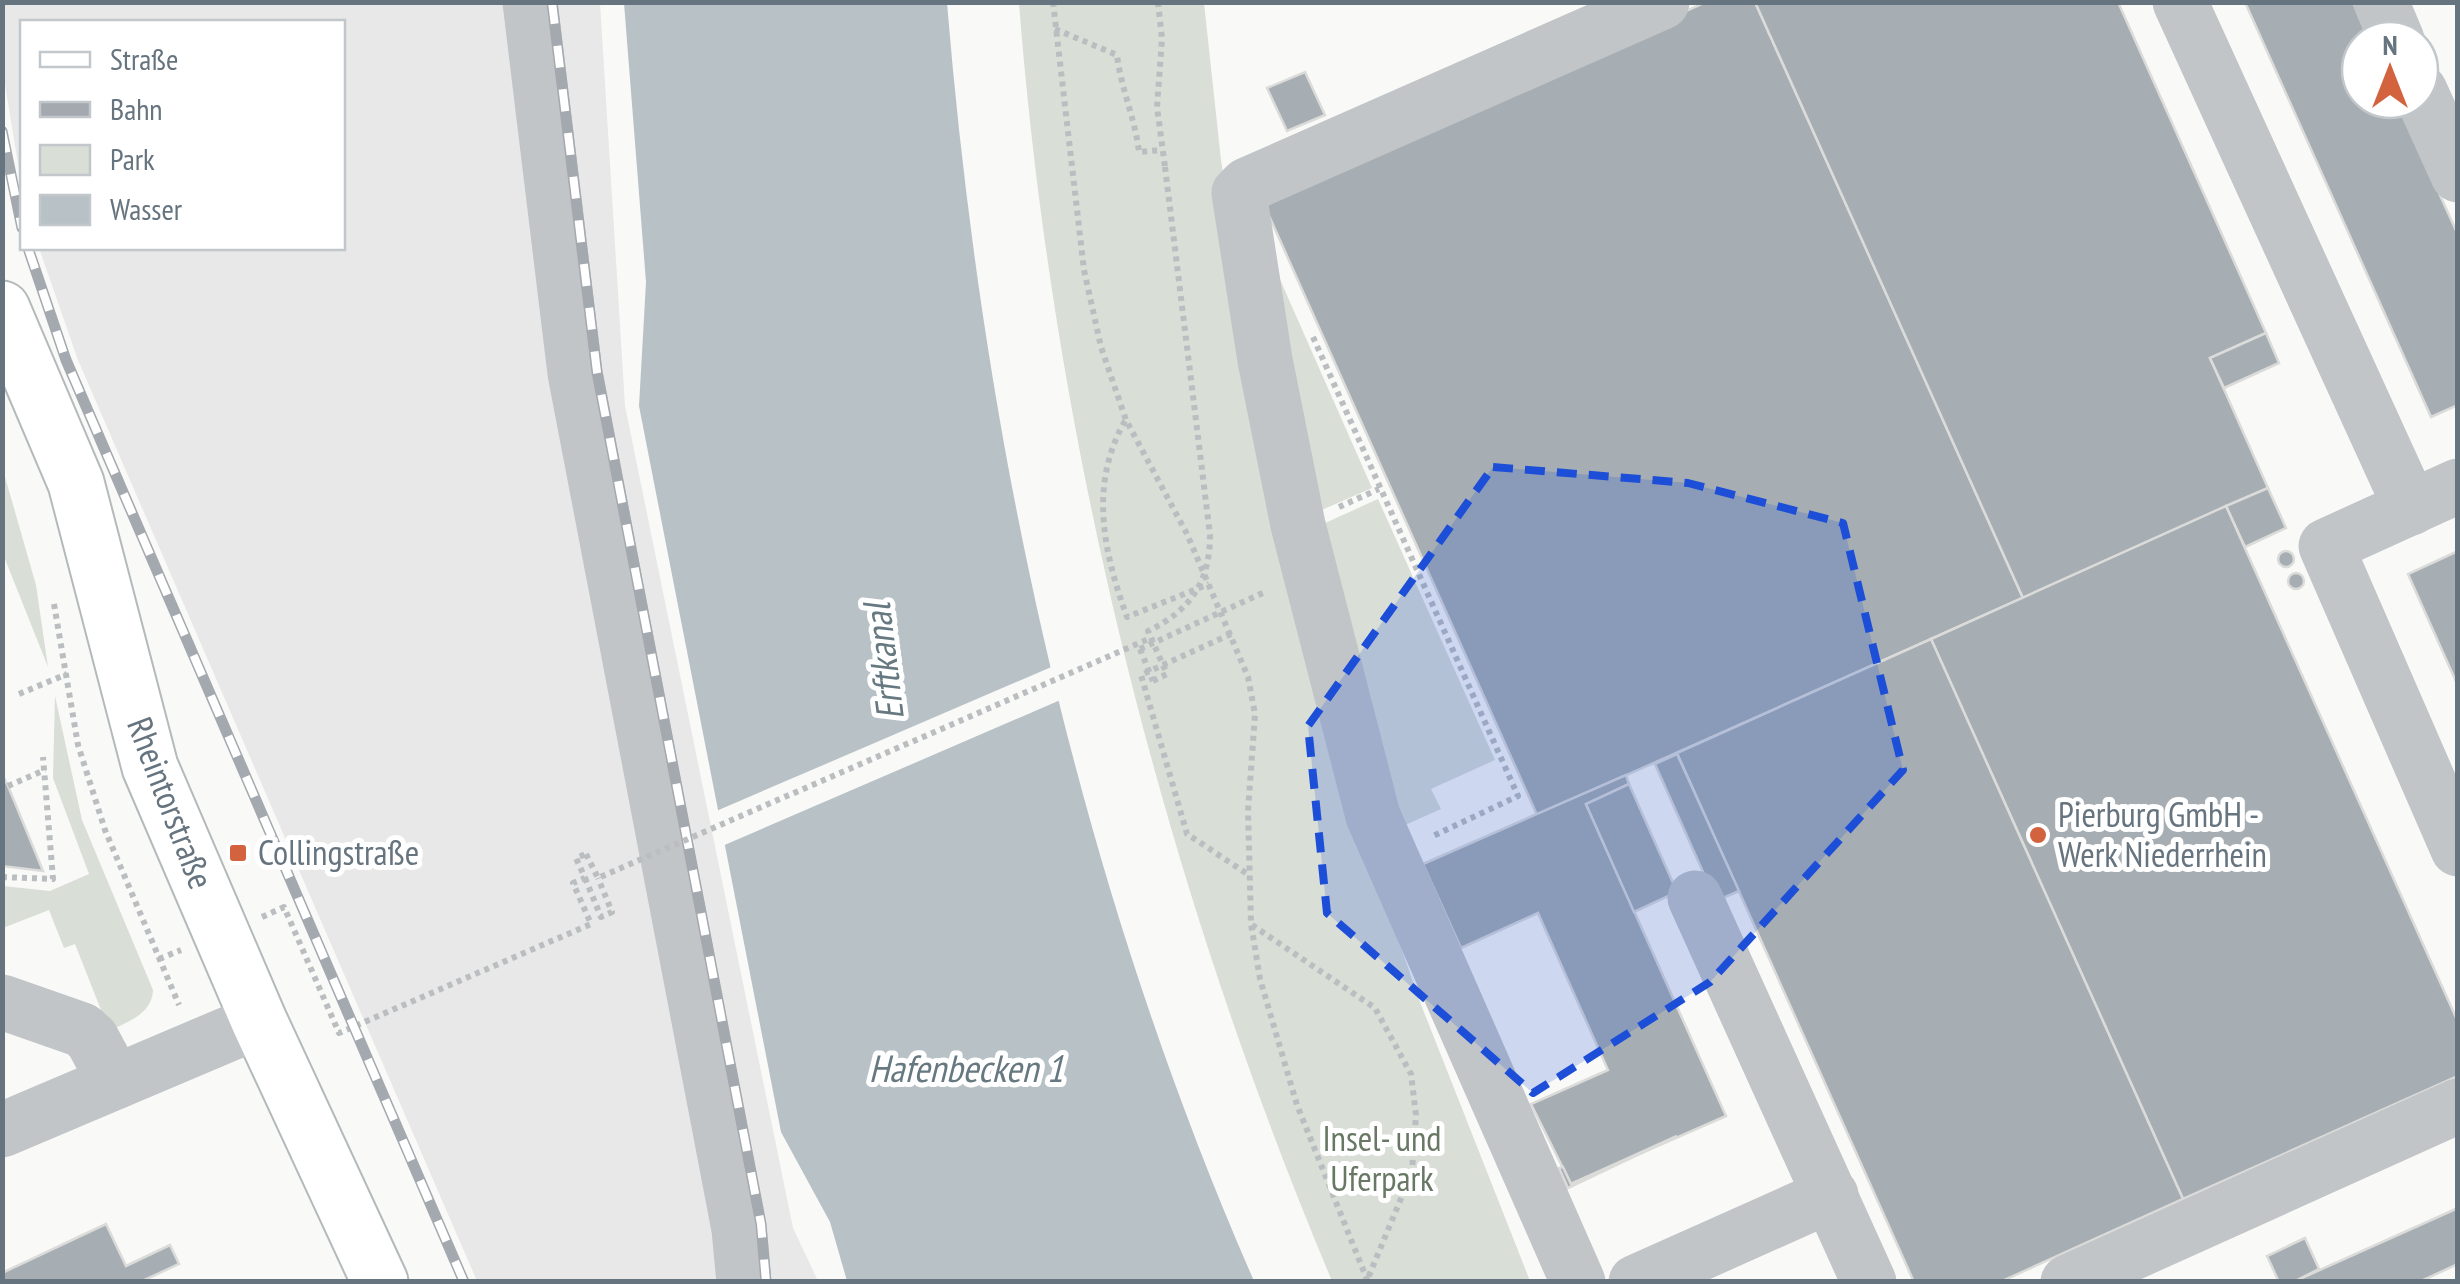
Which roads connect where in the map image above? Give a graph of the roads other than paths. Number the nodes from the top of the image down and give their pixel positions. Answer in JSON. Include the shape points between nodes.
{"nodes":[{"id":1,"x":530,"y":2,"type":"edge"},
{"id":2,"x":1662,"y":2,"type":"edge"},
{"id":3,"x":2180,"y":2,"type":"edge"},
{"id":4,"x":2433,"y":120,"type":"edge"},
{"id":5,"x":2458,"y":175,"type":"edge"},
{"id":6,"x":2,"y":309,"type":"edge"},
{"id":7,"x":2434,"y":497,"type":"edge"},
{"id":8,"x":2458,"y":849,"type":"edge"},
{"id":9,"x":1695,"y":898,"type":"dead end"},
{"id":10,"x":7,"y":1003,"type":"edge"},
{"id":11,"x":259,"y":1021,"type":"junction"},
{"id":12,"x":115,"y":1082,"type":"junction"},
{"id":13,"x":2458,"y":1106,"type":"edge"},
{"id":14,"x":2,"y":1130,"type":"edge"},
{"id":15,"x":1831,"y":1195,"type":"junction"},
{"id":16,"x":380,"y":1282,"type":"edge"},
{"id":17,"x":744,"y":1282,"type":"edge"},
{"id":18,"x":1578,"y":1282,"type":"edge"},
{"id":19,"x":1636,"y":1282,"type":"edge"},
{"id":20,"x":1869,"y":1282,"type":"edge"},
{"id":21,"x":2068,"y":1282,"type":"edge"}],
"edges":[{"from":1,"to":17,"type":"street","via":[[575,373],[736,1209]]},
{"from":2,"to":18,"type":"street","via":[[1239,193],[1298,524],[1373,816]]},
{"from":3,"to":7,"type":"street"},
{"from":4,"to":5,"type":"street"},
{"from":6,"to":11,"type":"main road","name":"Rheintorstraße","via":[[76,482],[150,767]]},
{"from":7,"to":8,"type":"street","via":[[2326,546]]},
{"from":9,"to":15,"type":"street"},
{"from":10,"to":12,"type":"street","via":[[82,1030]]},
{"from":11,"to":12,"type":"street"},
{"from":11,"to":16,"type":"main road","name":"Rheintorstraße"},
{"from":12,"to":14,"type":"street"},
{"from":13,"to":21,"type":"street"},
{"from":15,"to":19,"type":"street"},
{"from":15,"to":20,"type":"street"}]}
